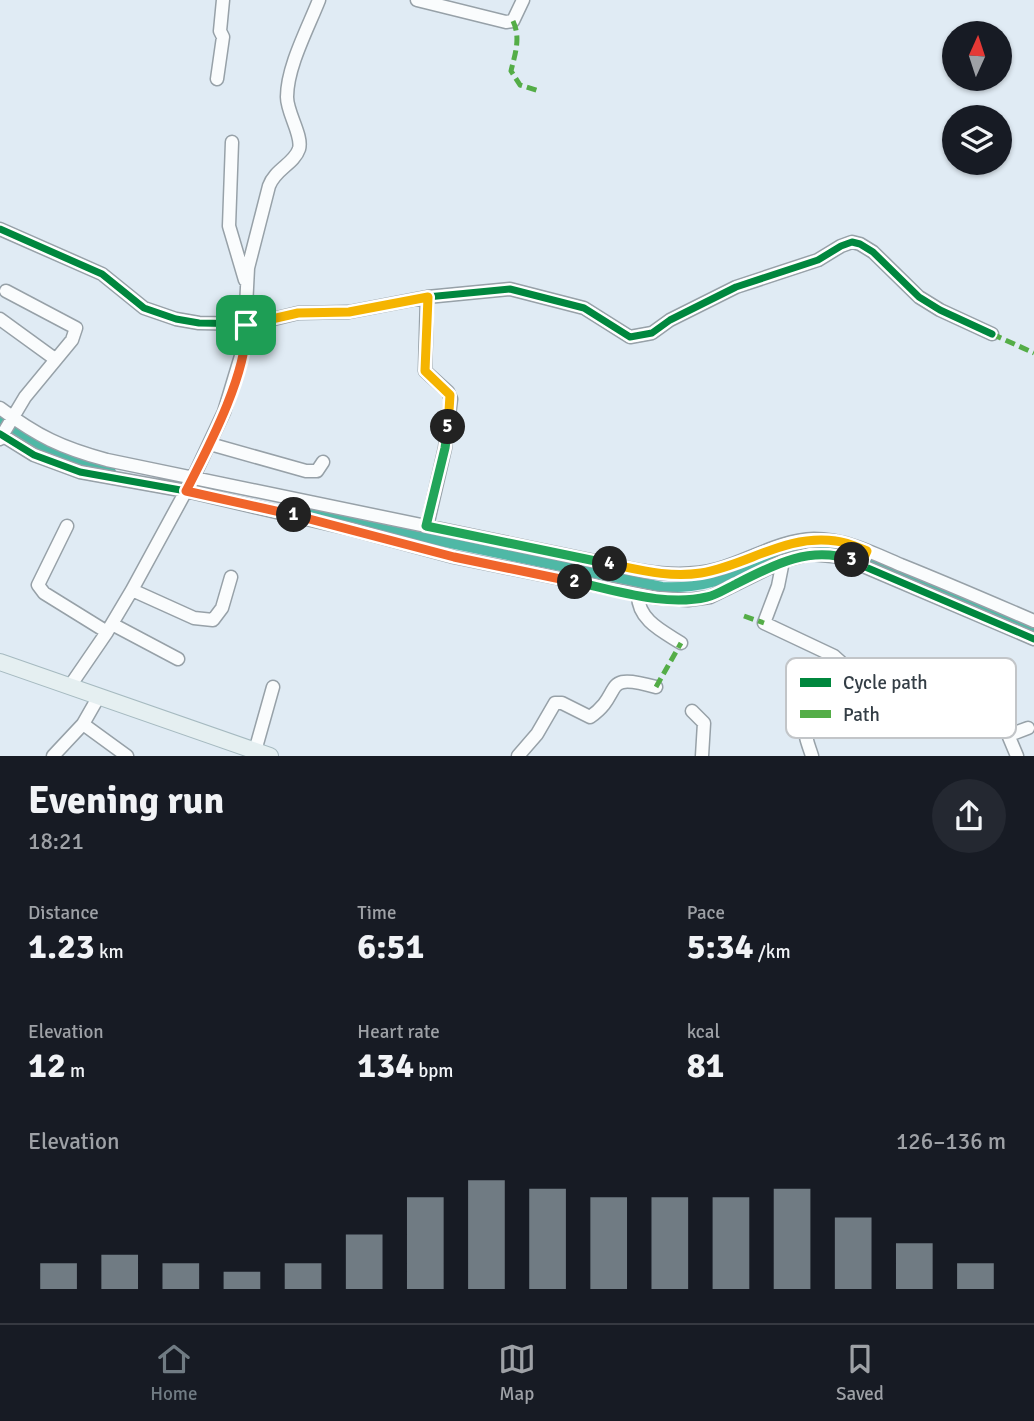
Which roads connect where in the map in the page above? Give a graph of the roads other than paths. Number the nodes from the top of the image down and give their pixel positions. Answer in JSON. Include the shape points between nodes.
{"nodes":[{"id":1,"x":223,"y":0,"type":"edge"},
{"id":2,"x":319,"y":0,"type":"edge"},
{"id":3,"x":417,"y":0,"type":"edge"},
{"id":4,"x":523,"y":0,"type":"edge"},
{"id":5,"x":217,"y":79,"type":"dead end"},
{"id":6,"x":232,"y":142,"type":"dead end"},
{"id":7,"x":0,"y":229,"type":"edge"},
{"id":8,"x":246,"y":283,"type":"junction"},
{"id":9,"x":6,"y":291,"type":"dead end"},
{"id":10,"x":428,"y":297,"type":"junction"},
{"id":11,"x":0,"y":319,"type":"edge"},
{"id":12,"x":246,"y":323,"type":"junction"},
{"id":13,"x":992,"y":334,"type":"dead end"},
{"id":14,"x":55,"y":359,"type":"junction"},
{"id":15,"x":0,"y":408,"type":"edge"},
{"id":16,"x":5,"y":430,"type":"edge"},
{"id":17,"x":210,"y":444,"type":"junction"},
{"id":18,"x":323,"y":462,"type":"dead end"},
{"id":19,"x":190,"y":484,"type":"junction"},
{"id":20,"x":67,"y":526,"type":"dead end"},
{"id":21,"x":426,"y":526,"type":"junction"},
{"id":22,"x":864,"y":557,"type":"junction"},
{"id":23,"x":783,"y":561,"type":"junction"},
{"id":24,"x":231,"y":577,"type":"dead end"},
{"id":25,"x":911,"y":577,"type":"junction"},
{"id":26,"x":132,"y":590,"type":"junction"},
{"id":27,"x":638,"y":595,"type":"junction"},
{"id":28,"x":1034,"y":621,"type":"edge"},
{"id":29,"x":109,"y":628,"type":"junction"},
{"id":30,"x":1034,"y":639,"type":"edge"},
{"id":31,"x":681,"y":643,"type":"dead end"},
{"id":32,"x":836,"y":658,"type":"edge"},
{"id":33,"x":178,"y":659,"type":"dead end"},
{"id":34,"x":0,"y":662,"type":"edge"},
{"id":35,"x":69,"y":686,"type":"junction"},
{"id":36,"x":273,"y":687,"type":"dead end"},
{"id":37,"x":656,"y":687,"type":"dead end"},
{"id":38,"x":99,"y":696,"type":"junction"},
{"id":39,"x":692,"y":711,"type":"dead end"},
{"id":40,"x":83,"y":724,"type":"junction"},
{"id":41,"x":1028,"y":728,"type":"dead end"},
{"id":42,"x":1016,"y":733,"type":"edge"},
{"id":43,"x":807,"y":738,"type":"edge"},
{"id":44,"x":1009,"y":738,"type":"edge"},
{"id":45,"x":262,"y":753,"type":"edge"},
{"id":46,"x":53,"y":756,"type":"edge"},
{"id":47,"x":127,"y":756,"type":"edge"},
{"id":48,"x":518,"y":756,"type":"edge"},
{"id":49,"x":702,"y":756,"type":"edge"},
{"id":50,"x":812,"y":756,"type":"edge"},
{"id":51,"x":1017,"y":756,"type":"edge"}],
"edges":[{"from":1,"to":5,"type":"street"},
{"from":2,"to":8,"type":"street","via":[[287,94],[299,149],[272,177]]},
{"from":3,"to":4,"type":"street","via":[[506,22],[513,21]]},
{"from":6,"to":8,"type":"street","via":[[229,226]]},
{"from":7,"to":12,"type":"street","via":[[102,274],[145,308],[199,323]]},
{"from":8,"to":12,"type":"street"},
{"from":9,"to":14,"type":"street","via":[[76,328]]},
{"from":10,"to":12,"type":"street","via":[[349,312],[298,313]]},
{"from":10,"to":13,"type":"street","via":[[510,289],[584,309],[630,337],[640,337],[736,287],[818,260],[852,242],[873,251],[919,297]]},
{"from":10,"to":21,"type":"street","via":[[425,371],[452,399]]},
{"from":11,"to":14,"type":"street"},
{"from":12,"to":17,"type":"street","via":[[235,377]]},
{"from":14,"to":16,"type":"street"},
{"from":15,"to":16,"type":"street"},
{"from":16,"to":19,"type":"street"},
{"from":16,"to":19,"type":"street","via":[[60,467],[106,478]]},
{"from":17,"to":18,"type":"street","via":[[306,471],[317,471]]},
{"from":17,"to":19,"type":"street"},
{"from":19,"to":21,"type":"street"},
{"from":19,"to":26,"type":"street"},
{"from":19,"to":27,"type":"street","via":[[454,557]]},
{"from":20,"to":29,"type":"street","via":[[38,585],[44,593]]},
{"from":21,"to":22,"type":"street","via":[[666,574],[718,569],[787,543],[813,539],[839,541]]},
{"from":22,"to":23,"type":"street","via":[[810,554]]},
{"from":22,"to":25,"type":"street"},
{"from":23,"to":27,"type":"street","via":[[710,597],[676,600]]},
{"from":23,"to":32,"type":"street","via":[[764,623]]},
{"from":24,"to":26,"type":"street","via":[[222,608],[213,620],[194,618]]},
{"from":25,"to":28,"type":"street"},
{"from":25,"to":30,"type":"street"},
{"from":26,"to":29,"type":"street"},
{"from":27,"to":31,"type":"street","via":[[647,619]]},
{"from":29,"to":33,"type":"street"},
{"from":29,"to":35,"type":"street"},
{"from":34,"to":35,"type":"main road"},
{"from":35,"to":38,"type":"main road"},
{"from":36,"to":45,"type":"street"},
{"from":37,"to":48,"type":"street","via":[[619,683],[590,717],[555,703]]},
{"from":38,"to":40,"type":"street"},
{"from":38,"to":45,"type":"main road"},
{"from":39,"to":49,"type":"street","via":[[704,723]]},
{"from":40,"to":46,"type":"street"},
{"from":40,"to":47,"type":"street"},
{"from":41,"to":42,"type":"street"},
{"from":43,"to":50,"type":"street"},
{"from":44,"to":51,"type":"street"}]}
